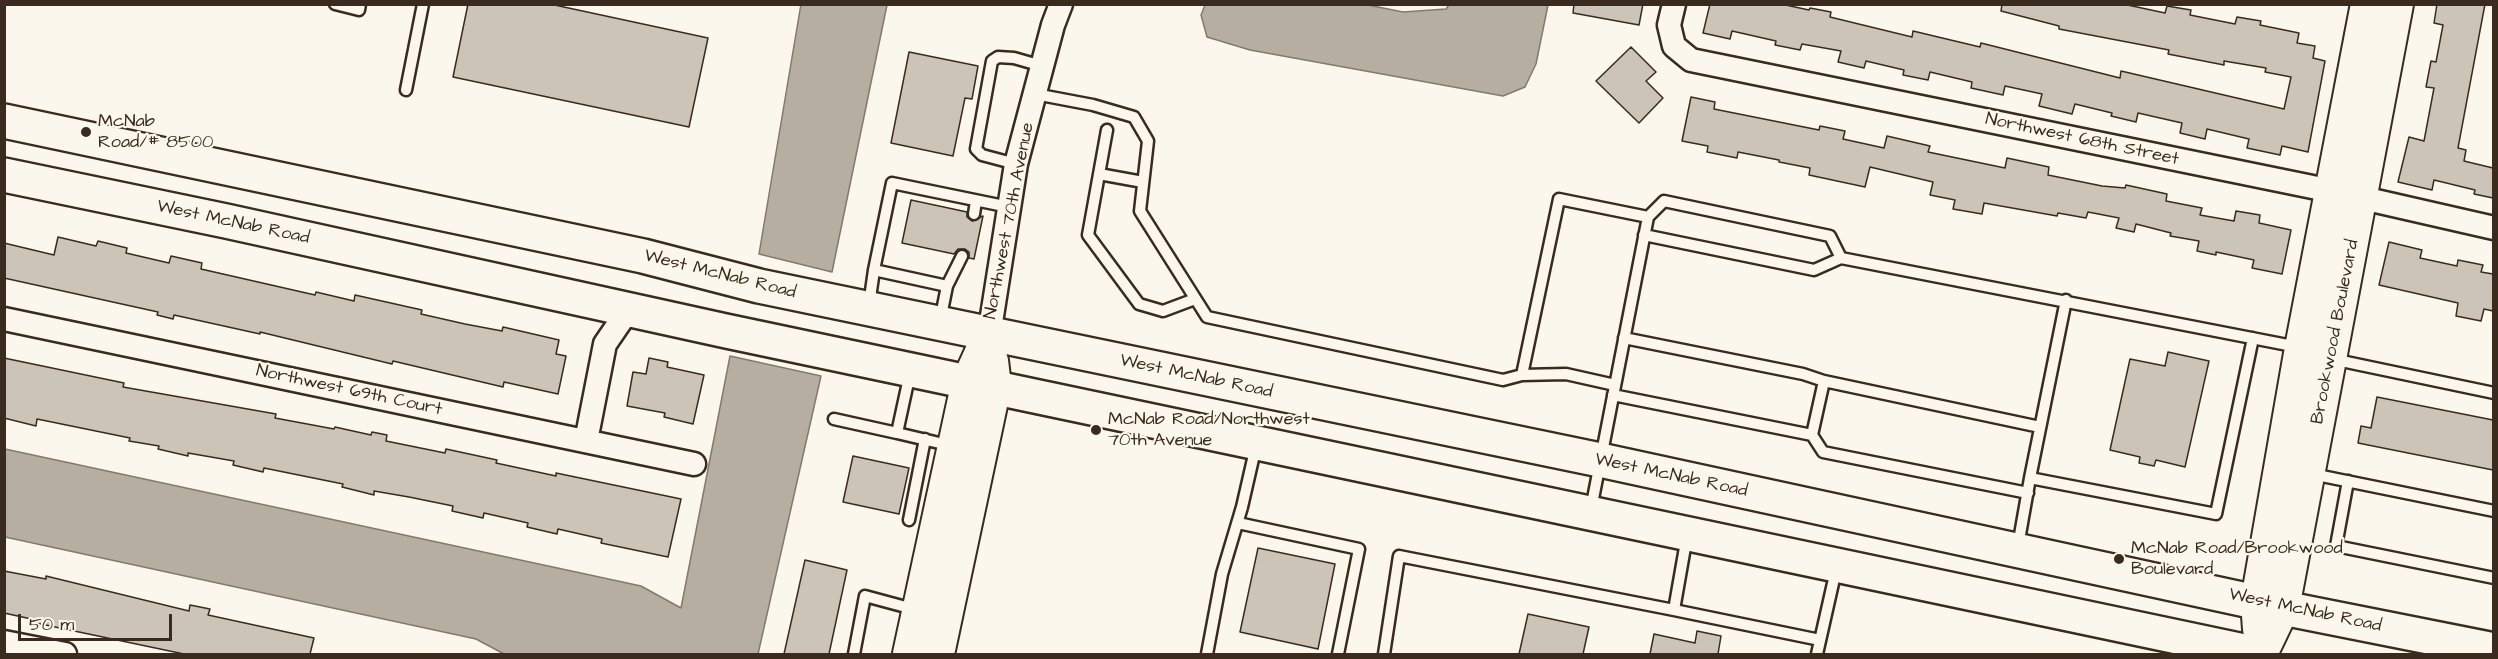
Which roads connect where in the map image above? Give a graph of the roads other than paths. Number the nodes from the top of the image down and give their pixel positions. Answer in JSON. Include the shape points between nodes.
{"nodes":[{"id":1,"x":335,"y":4,"type":"edge"},
{"id":2,"x":360,"y":4,"type":"edge"},
{"id":3,"x":423,"y":4,"type":"edge"},
{"id":4,"x":1061,"y":4,"type":"edge"},
{"id":5,"x":1674,"y":4,"type":"edge"},
{"id":6,"x":2367,"y":4,"type":"edge"},
{"id":7,"x":2397,"y":4,"type":"edge"},
{"id":8,"x":1042,"y":66,"type":"junction"},
{"id":9,"x":406,"y":90,"type":"dead end"},
{"id":10,"x":1035,"y":94,"type":"junction"},
{"id":11,"x":4,"y":121,"type":"edge"},
{"id":12,"x":1107,"y":130,"type":"dead end"},
{"id":13,"x":1016,"y":164,"type":"junction"},
{"id":14,"x":1099,"y":174,"type":"junction"},
{"id":15,"x":4,"y":175,"type":"edge"},
{"id":16,"x":1143,"y":182,"type":"junction"},
{"id":17,"x":2347,"y":194,"type":"junction"},
{"id":18,"x":976,"y":201,"type":"junction"},
{"id":19,"x":1009,"y":207,"type":"junction"},
{"id":20,"x":974,"y":214,"type":"dead end"},
{"id":21,"x":1648,"y":217,"type":"junction"},
{"id":22,"x":2493,"y":228,"type":"edge"},
{"id":23,"x":1644,"y":235,"type":"junction"},
{"id":24,"x":962,"y":256,"type":"dead end"},
{"id":25,"x":1841,"y":258,"type":"junction"},
{"id":26,"x":874,"y":270,"type":"junction"},
{"id":27,"x":947,"y":286,"type":"junction"},
{"id":28,"x":1195,"y":299,"type":"junction"},
{"id":29,"x":2066,"y":300,"type":"junction"},
{"id":30,"x":854,"y":306,"type":"junction"},
{"id":31,"x":629,"y":309,"type":"junction"},
{"id":32,"x":4,"y":319,"type":"edge"},
{"id":33,"x":939,"y":324,"type":"junction"},
{"id":34,"x":989,"y":335,"type":"junction"},
{"id":35,"x":2253,"y":338,"type":"junction"},
{"id":36,"x":1624,"y":339,"type":"junction"},
{"id":37,"x":2301,"y":348,"type":"junction"},
{"id":38,"x":2331,"y":358,"type":"junction"},
{"id":39,"x":911,"y":369,"type":"junction"},
{"id":40,"x":1522,"y":375,"type":"junction"},
{"id":41,"x":1824,"y":381,"type":"junction"},
{"id":42,"x":981,"y":384,"type":"junction"},
{"id":43,"x":1614,"y":390,"type":"junction"},
{"id":44,"x":2493,"y":393,"type":"edge"},
{"id":45,"x":834,"y":419,"type":"dead end"},
{"id":46,"x":2040,"y":427,"type":"junction"},
{"id":47,"x":897,"y":433,"type":"junction"},
{"id":48,"x":1812,"y":435,"type":"junction"},
{"id":49,"x":925,"y":439,"type":"junction"},
{"id":50,"x":586,"y":441,"type":"junction"},
{"id":51,"x":1257,"y":442,"type":"junction"},
{"id":52,"x":955,"y":447,"type":"junction"},
{"id":53,"x":1600,"y":460,"type":"junction"},
{"id":54,"x":694,"y":464,"type":"dead end"},
{"id":55,"x":2308,"y":473,"type":"junction"},
{"id":56,"x":2030,"y":478,"type":"junction"},
{"id":57,"x":2348,"y":481,"type":"junction"},
{"id":58,"x":2028,"y":494,"type":"junction"},
{"id":59,"x":2493,"y":511,"type":"edge"},
{"id":60,"x":1590,"y":512,"type":"junction"},
{"id":61,"x":909,"y":520,"type":"dead end"},
{"id":62,"x":1238,"y":523,"type":"junction"},
{"id":63,"x":1687,"y":533,"type":"junction"},
{"id":64,"x":2017,"y":551,"type":"junction"},
{"id":65,"x":1837,"y":564,"type":"junction"},
{"id":66,"x":2493,"y":578,"type":"edge"},
{"id":67,"x":2270,"y":604,"type":"junction"},
{"id":68,"x":918,"y":610,"type":"junction"},
{"id":69,"x":1674,"y":610,"type":"junction"},
{"id":70,"x":1820,"y":640,"type":"junction"},
{"id":71,"x":4,"y":642,"type":"edge"},
{"id":72,"x":2492,"y":645,"type":"edge"},
{"id":73,"x":65,"y":654,"type":"edge"},
{"id":74,"x":854,"y":654,"type":"edge"},
{"id":75,"x":909,"y":654,"type":"edge"},
{"id":76,"x":938,"y":654,"type":"edge"},
{"id":77,"x":1207,"y":654,"type":"edge"},
{"id":78,"x":1338,"y":654,"type":"edge"},
{"id":79,"x":1384,"y":654,"type":"edge"},
{"id":80,"x":1817,"y":654,"type":"edge"},
{"id":81,"x":2260,"y":654,"type":"edge"}],
"edges":[{"from":1,"to":2,"type":"lane","via":[[359,10]]},
{"from":3,"to":9,"type":"lane"},
{"from":4,"to":8,"type":"street","name":"Northwest 70th Avenue"},
{"from":5,"to":17,"type":"street","name":"Northwest 68th Street","via":[[1670,25],[1674,46],[1691,60]]},
{"from":6,"to":17,"type":"street","name":"Brookwood Boulevard"},
{"from":7,"to":17,"type":"street","name":"Brookwood Boulevard"},
{"from":8,"to":10,"type":"street","name":"Northwest 70th Avenue"},
{"from":8,"to":13,"type":"lane","via":[[1014,58],[998,57],[992,61],[976,149],[982,155]]},
{"from":10,"to":13,"type":"street","name":"Northwest 70th Avenue"},
{"from":10,"to":16,"type":"lane","via":[[1134,117],[1148,141]]},
{"from":11,"to":30,"type":"main road","name":"West McNab Road","via":[[643,256]]},
{"from":12,"to":14,"type":"lane"},
{"from":13,"to":19,"type":"street","name":"Northwest 70th Avenue"},
{"from":14,"to":16,"type":"lane"},
{"from":14,"to":28,"type":"lane","via":[[1088,235],[1139,304],[1163,311]]},
{"from":15,"to":31,"type":"main road","name":"West McNab Road"},
{"from":16,"to":28,"type":"lane","via":[[1140,211]]},
{"from":17,"to":22,"type":"street","name":"Northwest 68th Street"},
{"from":17,"to":37,"type":"street","name":"Brookwood Boulevard"},
{"from":17,"to":38,"type":"street","name":"Brookwood Boulevard"},
{"from":18,"to":19,"type":"lane"},
{"from":18,"to":20,"type":"lane"},
{"from":18,"to":26,"type":"lane","via":[[892,183]]},
{"from":19,"to":34,"type":"street","name":"Northwest 70th Avenue"},
{"from":21,"to":23,"type":"lane"},
{"from":21,"to":25,"type":"lane","via":[[1664,201],[1675,203],[1830,236]]},
{"from":21,"to":40,"type":"lane","via":[[1559,199]]},
{"from":23,"to":25,"type":"lane","via":[[1814,270]]},
{"from":23,"to":36,"type":"lane"},
{"from":24,"to":27,"type":"lane"},
{"from":25,"to":29,"type":"lane"},
{"from":26,"to":27,"type":"lane"},
{"from":26,"to":30,"type":"lane"},
{"from":27,"to":33,"type":"lane"},
{"from":28,"to":40,"type":"lane","via":[[1207,317],[1503,380]]},
{"from":29,"to":35,"type":"lane"},
{"from":29,"to":46,"type":"lane"},
{"from":30,"to":33,"type":"main road","name":"West McNab Road"},
{"from":31,"to":39,"type":"main road","name":"West McNab Road"},
{"from":31,"to":50,"type":"street","via":[[604,344]]},
{"from":32,"to":50,"type":"street","name":"Northwest 69th Court"},
{"from":33,"to":34,"type":"main road","name":"West McNab Road"},
{"from":34,"to":42,"type":"street","name":"Northwest 70th Avenue"},
{"from":34,"to":53,"type":"main road","name":"West McNab Road"},
{"from":35,"to":37,"type":"lane"},
{"from":35,"to":56,"type":"lane","via":[[2216,514]]},
{"from":36,"to":41,"type":"lane"},
{"from":36,"to":43,"type":"lane"},
{"from":37,"to":67,"type":"street","name":"Brookwood Boulevard"},
{"from":38,"to":44,"type":"lane"},
{"from":38,"to":55,"type":"street","name":"Brookwood Boulevard"},
{"from":39,"to":42,"type":"main road","name":"West McNab Road"},
{"from":39,"to":47,"type":"lane"},
{"from":40,"to":43,"type":"lane","via":[[1566,374]]},
{"from":41,"to":46,"type":"lane"},
{"from":41,"to":48,"type":"lane"},
{"from":42,"to":51,"type":"main road","name":"West McNab Road"},
{"from":42,"to":52,"type":"street","name":"Northwest 70th Avenue"},
{"from":42,"to":76,"type":"street","name":"Northwest 70th Avenue"},
{"from":43,"to":48,"type":"lane"},
{"from":43,"to":53,"type":"lane"},
{"from":45,"to":47,"type":"lane"},
{"from":46,"to":56,"type":"lane"},
{"from":47,"to":49,"type":"lane"},
{"from":48,"to":58,"type":"lane","via":[[1823,452]]},
{"from":49,"to":52,"type":"lane"},
{"from":49,"to":61,"type":"lane"},
{"from":50,"to":54,"type":"street","name":"Northwest 69th Court"},
{"from":51,"to":60,"type":"main road","name":"West McNab Road"},
{"from":51,"to":62,"type":"lane"},
{"from":52,"to":68,"type":"street","name":"Northwest 70th Avenue"},
{"from":53,"to":60,"type":"lane"},
{"from":53,"to":64,"type":"main road","name":"West McNab Road"},
{"from":55,"to":57,"type":"lane"},
{"from":55,"to":67,"type":"street","name":"Brookwood Boulevard"},
{"from":56,"to":58,"type":"lane"},
{"from":57,"to":59,"type":"lane"},
{"from":57,"to":66,"type":"lane","via":[[2336,546]]},
{"from":58,"to":64,"type":"lane"},
{"from":60,"to":63,"type":"main road","name":"West McNab Road"},
{"from":62,"to":77,"type":"lane","via":[[1222,574]]},
{"from":62,"to":78,"type":"lane","via":[[1359,549]]},
{"from":63,"to":65,"type":"main road","name":"West McNab Road"},
{"from":63,"to":69,"type":"lane"},
{"from":64,"to":67,"type":"main road","name":"West McNab Road"},
{"from":65,"to":70,"type":"lane"},
{"from":65,"to":81,"type":"main road","name":"West McNab Road"},
{"from":67,"to":72,"type":"main road","name":"West McNab Road"},
{"from":67,"to":81,"type":"street","name":"Brookwood Boulevard"},
{"from":68,"to":74,"type":"lane","via":[[865,596]]},
{"from":68,"to":75,"type":"street","name":"Northwest 70th Avenue"},
{"from":69,"to":70,"type":"lane"},
{"from":69,"to":79,"type":"lane","via":[[1399,556]]},
{"from":70,"to":80,"type":"lane"},
{"from":71,"to":73,"type":"street"}]}
